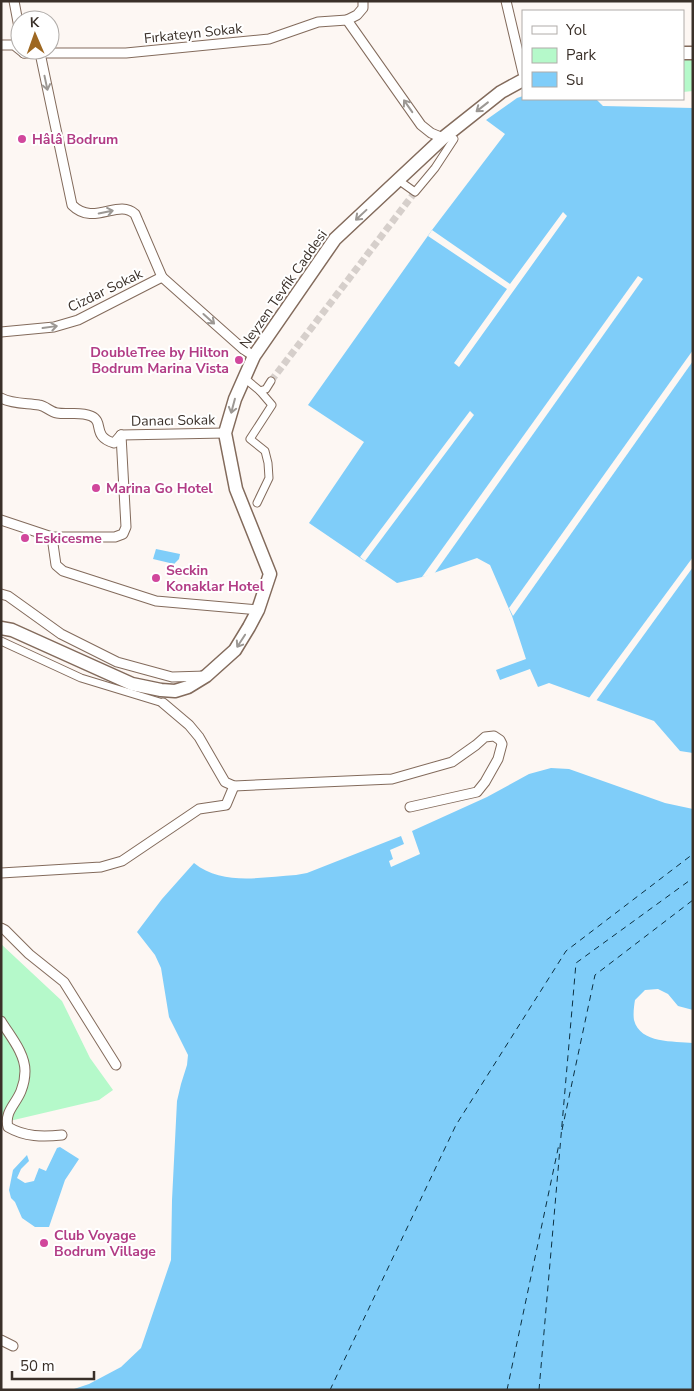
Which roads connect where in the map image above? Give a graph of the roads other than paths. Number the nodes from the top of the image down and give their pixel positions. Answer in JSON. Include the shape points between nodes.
{"nodes":[{"id":1,"x":363,"y":1,"type":"edge"},
{"id":2,"x":506,"y":1,"type":"edge"},
{"id":3,"x":347,"y":20,"type":"junction"},
{"id":4,"x":60,"y":53,"type":"edge"},
{"id":5,"x":41,"y":60,"type":"edge"},
{"id":6,"x":522,"y":69,"type":"edge"},
{"id":7,"x":522,"y":81,"type":"edge"},
{"id":8,"x":448,"y":138,"type":"junction"},
{"id":9,"x":401,"y":182,"type":"dead end"},
{"id":10,"x":162,"y":277,"type":"junction"},
{"id":11,"x":1,"y":332,"type":"edge"},
{"id":12,"x":254,"y":356,"type":"junction"},
{"id":13,"x":248,"y":381,"type":"dead end"},
{"id":14,"x":271,"y":381,"type":"tunnel mouth"},
{"id":15,"x":260,"y":391,"type":"junction"},
{"id":16,"x":1,"y":398,"type":"edge"},
{"id":17,"x":225,"y":433,"type":"junction"},
{"id":18,"x":122,"y":435,"type":"junction"},
{"id":19,"x":257,"y":503,"type":"dead end"},
{"id":20,"x":1,"y":520,"type":"edge"},
{"id":21,"x":52,"y":537,"type":"junction"},
{"id":22,"x":1,"y":594,"type":"edge"},
{"id":23,"x":258,"y":610,"type":"junction"},
{"id":24,"x":1,"y":628,"type":"edge"},
{"id":25,"x":1,"y":642,"type":"edge"},
{"id":26,"x":206,"y":676,"type":"junction"},
{"id":27,"x":163,"y":703,"type":"joint"},
{"id":28,"x":234,"y":786,"type":"junction"},
{"id":29,"x":410,"y":806,"type":"dead end"},
{"id":30,"x":1,"y":873,"type":"edge"},
{"id":31,"x":1,"y":928,"type":"edge"},
{"id":32,"x":1,"y":1021,"type":"edge"},
{"id":33,"x":116,"y":1065,"type":"dead end"},
{"id":34,"x":62,"y":1134,"type":"dead end"},
{"id":35,"x":1,"y":1340,"type":"edge"},
{"id":36,"x":13,"y":1346,"type":"dead end"}],
"edges":[{"from":1,"to":3,"type":"street","via":[[363,8]]},
{"from":2,"to":6,"type":"street"},
{"from":3,"to":4,"type":"street","name":"Fırkateyn Sokak","via":[[318,22],[269,39],[126,54]]},
{"from":8,"to":3,"type":"street","one_way":true,"via":[[431,133],[421,125]]},
{"from":5,"to":10,"type":"street","one_way":true,"via":[[72,204],[85,214],[124,208],[131,210]]},
{"from":7,"to":8,"type":"main road","name":"Neyzen Tevfik Caddesi","one_way":true,"via":[[501,92]]},
{"from":8,"to":9,"type":"street","via":[[435,168],[415,192]]},
{"from":8,"to":12,"type":"main road","name":"Neyzen Tevfik Caddesi","one_way":true,"via":[[335,239]]},
{"from":11,"to":10,"type":"street","name":"Cizdar Sokak","one_way":true,"via":[[54,327],[78,320]]},
{"from":10,"to":12,"type":"street","one_way":true},
{"from":12,"to":17,"type":"main road","name":"Neyzen Tevfik Caddesi","one_way":true,"via":[[235,399]]},
{"from":13,"to":15,"type":"street"},
{"from":14,"to":15,"type":"street"},
{"from":15,"to":19,"type":"street","via":[[272,405],[250,439],[265,451],[268,463],[269,478]]},
{"from":16,"to":18,"type":"street","name":"Danacı Sokak","via":[[39,405],[58,413],[92,416],[106,440],[114,443]]},
{"from":17,"to":18,"type":"street","name":"Danacı Sokak"},
{"from":17,"to":23,"type":"main road","name":"Neyzen Tevfik Caddesi","via":[[236,489],[270,574]]},
{"from":18,"to":21,"type":"street","via":[[124,534],[115,537]]},
{"from":20,"to":21,"type":"street"},
{"from":21,"to":23,"type":"street","via":[[56,565],[63,571],[156,601]]},
{"from":22,"to":26,"type":"street","via":[[61,634],[117,662],[172,676]]},
{"from":23,"to":26,"type":"main road","name":"Neyzen Tevfik Caddesi","one_way":true,"via":[[235,650]]},
{"from":24,"to":26,"type":"main road","name":"Neyzen Tevfik Caddesi","via":[[132,684],[175,691]]},
{"from":25,"to":27,"type":"street","via":[[81,678]]},
{"from":27,"to":28,"type":"street","via":[[190,726],[225,782]]},
{"from":28,"to":29,"type":"street","via":[[392,779],[452,762],[485,737],[494,736],[500,740],[498,759],[477,792]]},
{"from":28,"to":30,"type":"street","via":[[226,805],[199,809],[122,861],[101,867]]},
{"from":31,"to":33,"type":"street","via":[[64,982]]},
{"from":32,"to":34,"type":"street","via":[[19,1051],[25,1071],[21,1090],[8,1113],[8,1127],[34,1136]]},
{"from":35,"to":36,"type":"street"}]}
